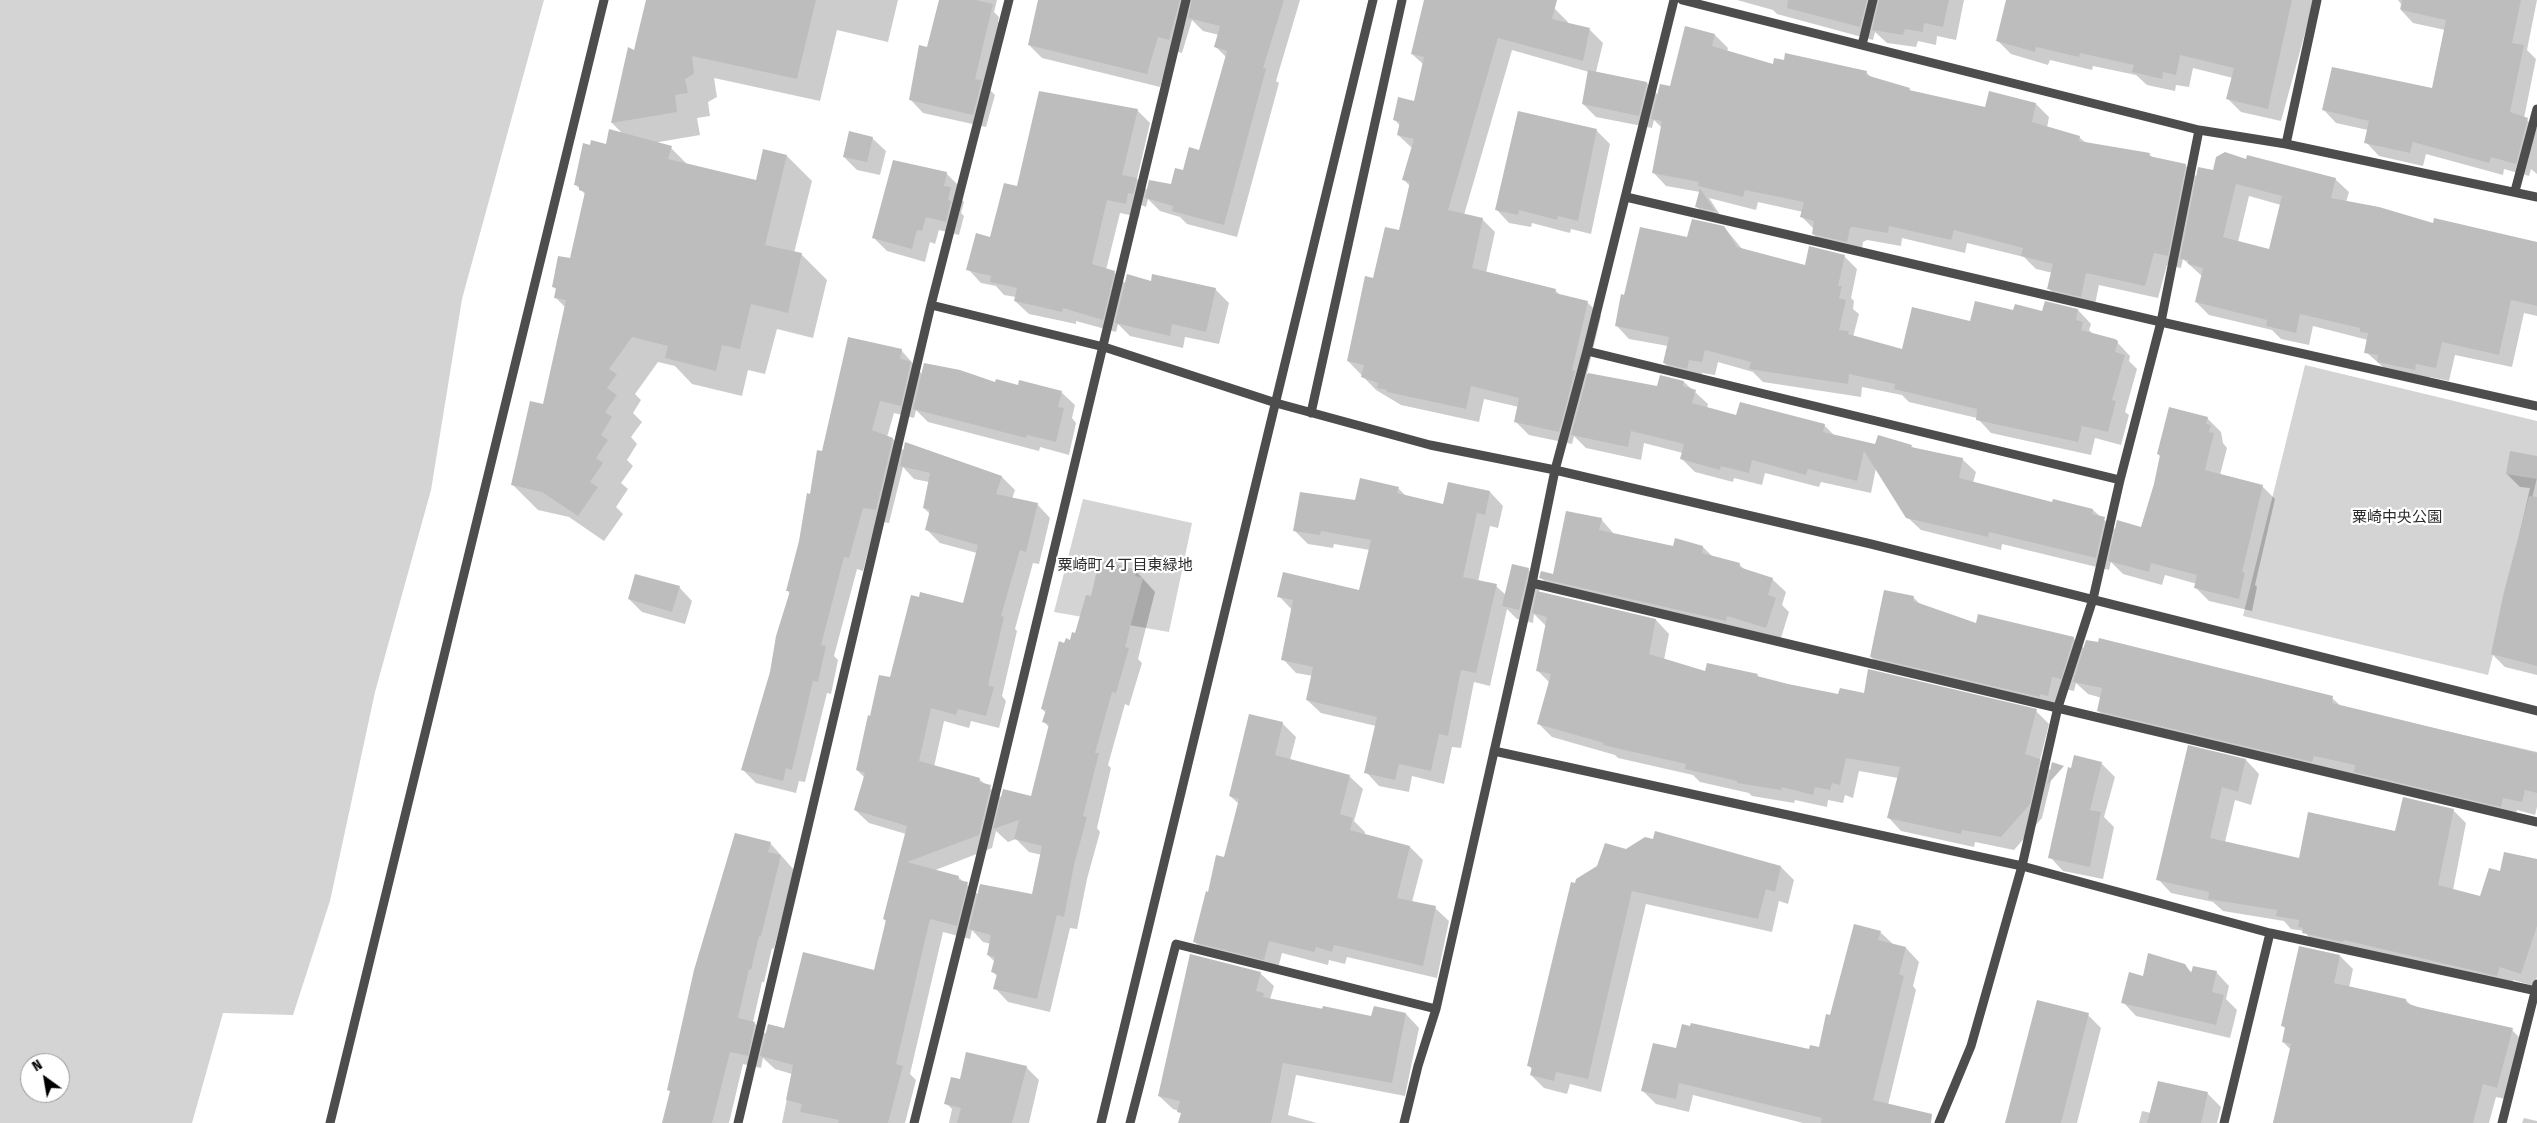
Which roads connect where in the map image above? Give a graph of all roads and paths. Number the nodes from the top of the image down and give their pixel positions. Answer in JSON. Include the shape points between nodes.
{"nodes":[{"id":1,"x":604,"y":0,"type":"edge"},
{"id":2,"x":1009,"y":0,"type":"edge"},
{"id":3,"x":1186,"y":0,"type":"edge"},
{"id":4,"x":1373,"y":0,"type":"edge"},
{"id":5,"x":1402,"y":0,"type":"edge"},
{"id":6,"x":1674,"y":0,"type":"edge"},
{"id":7,"x":1682,"y":0,"type":"edge"},
{"id":8,"x":1873,"y":0,"type":"edge"},
{"id":9,"x":2317,"y":0,"type":"edge"},
{"id":10,"x":1862,"y":45,"type":"junction"},
{"id":11,"x":2537,"y":109,"type":"edge"},
{"id":12,"x":2199,"y":130,"type":"junction"},
{"id":13,"x":2286,"y":144,"type":"junction"},
{"id":14,"x":2515,"y":191,"type":"junction"},
{"id":15,"x":1626,"y":197,"type":"junction"},
{"id":16,"x":2537,"y":197,"type":"edge"},
{"id":17,"x":931,"y":305,"type":"junction"},
{"id":18,"x":2161,"y":322,"type":"junction"},
{"id":19,"x":1104,"y":347,"type":"junction"},
{"id":20,"x":1587,"y":351,"type":"junction"},
{"id":21,"x":1276,"y":403,"type":"junction"},
{"id":22,"x":2537,"y":406,"type":"edge"},
{"id":23,"x":1311,"y":413,"type":"junction"},
{"id":24,"x":1555,"y":470,"type":"junction"},
{"id":25,"x":2120,"y":480,"type":"junction"},
{"id":26,"x":1532,"y":583,"type":"junction"},
{"id":27,"x":2093,"y":599,"type":"junction"},
{"id":28,"x":2058,"y":707,"type":"junction"},
{"id":29,"x":2537,"y":711,"type":"edge"},
{"id":30,"x":1494,"y":751,"type":"junction"},
{"id":31,"x":2537,"y":822,"type":"edge"},
{"id":32,"x":2022,"y":866,"type":"junction"},
{"id":33,"x":2270,"y":933,"type":"junction"},
{"id":34,"x":2537,"y":989,"type":"edge"},
{"id":35,"x":1436,"y":1009,"type":"junction"},
{"id":36,"x":330,"y":1123,"type":"edge"},
{"id":37,"x":738,"y":1123,"type":"edge"},
{"id":38,"x":914,"y":1123,"type":"edge"},
{"id":39,"x":1101,"y":1123,"type":"edge"},
{"id":40,"x":1130,"y":1123,"type":"edge"},
{"id":41,"x":1404,"y":1123,"type":"edge"},
{"id":42,"x":1939,"y":1123,"type":"edge"},
{"id":43,"x":2224,"y":1123,"type":"edge"},
{"id":44,"x":2502,"y":1123,"type":"edge"}],
"edges":[{"from":1,"to":36,"type":"street"},
{"from":2,"to":17,"type":"street"},
{"from":3,"to":19,"type":"street"},
{"from":4,"to":21,"type":"street"},
{"from":5,"to":23,"type":"street"},
{"from":6,"to":15,"type":"street"},
{"from":7,"to":10,"type":"street"},
{"from":8,"to":10,"type":"street"},
{"from":9,"to":13,"type":"street"},
{"from":10,"to":12,"type":"street"},
{"from":11,"to":14,"type":"street"},
{"from":12,"to":13,"type":"street"},
{"from":12,"to":18,"type":"street"},
{"from":13,"to":14,"type":"street"},
{"from":14,"to":16,"type":"street"},
{"from":15,"to":18,"type":"street"},
{"from":15,"to":20,"type":"street"},
{"from":17,"to":19,"type":"street"},
{"from":17,"to":37,"type":"street"},
{"from":18,"to":22,"type":"street"},
{"from":18,"to":25,"type":"street"},
{"from":19,"to":21,"type":"street"},
{"from":19,"to":38,"type":"street"},
{"from":20,"to":24,"type":"street"},
{"from":20,"to":25,"type":"street"},
{"from":21,"to":23,"type":"street"},
{"from":21,"to":39,"type":"street"},
{"from":23,"to":24,"type":"street","via":[[1430,445]]},
{"from":24,"to":26,"type":"street"},
{"from":24,"to":27,"type":"street"},
{"from":25,"to":27,"type":"street"},
{"from":26,"to":28,"type":"street"},
{"from":26,"to":30,"type":"street"},
{"from":27,"to":28,"type":"street"},
{"from":27,"to":29,"type":"street"},
{"from":28,"to":31,"type":"street"},
{"from":28,"to":32,"type":"street"},
{"from":30,"to":32,"type":"street"},
{"from":30,"to":35,"type":"street"},
{"from":32,"to":33,"type":"street"},
{"from":32,"to":42,"type":"street","via":[[1971,1046]]},
{"from":33,"to":34,"type":"street"},
{"from":33,"to":43,"type":"street"},
{"from":34,"to":44,"type":"street"},
{"from":35,"to":40,"type":"street","via":[[1176,944]]},
{"from":35,"to":41,"type":"street"}]}
